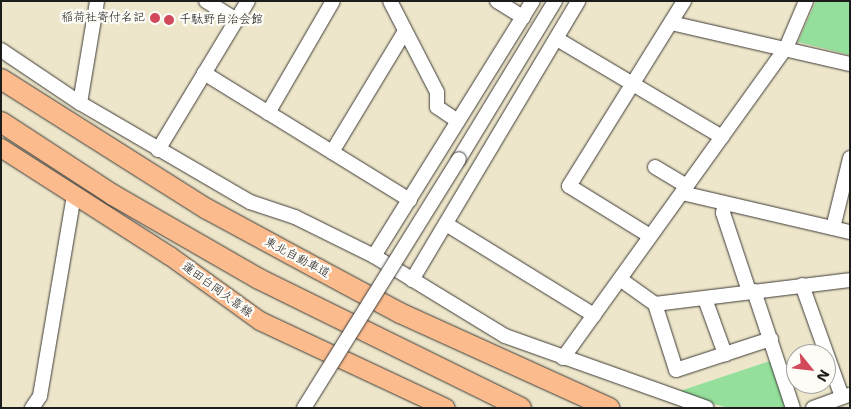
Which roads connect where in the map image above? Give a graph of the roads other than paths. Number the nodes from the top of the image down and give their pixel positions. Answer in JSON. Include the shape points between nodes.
{"nodes":[{"id":1,"x":96,"y":1,"type":"edge"},
{"id":2,"x":206,"y":1,"type":"edge"},
{"id":3,"x":248,"y":1,"type":"edge"},
{"id":4,"x":333,"y":1,"type":"edge"},
{"id":5,"x":390,"y":1,"type":"edge"},
{"id":6,"x":496,"y":1,"type":"edge"},
{"id":7,"x":533,"y":1,"type":"edge"},
{"id":8,"x":556,"y":1,"type":"edge"},
{"id":9,"x":578,"y":1,"type":"edge"},
{"id":10,"x":684,"y":1,"type":"edge"},
{"id":11,"x":806,"y":1,"type":"edge"},
{"id":12,"x":523,"y":17,"type":"junction"},
{"id":13,"x":236,"y":20,"type":"junction"},
{"id":14,"x":671,"y":23,"type":"junction"},
{"id":15,"x":405,"y":31,"type":"junction"},
{"id":16,"x":557,"y":39,"type":"junction"},
{"id":17,"x":786,"y":48,"type":"junction"},
{"id":18,"x":1,"y":50,"type":"edge"},
{"id":19,"x":850,"y":64,"type":"edge"},
{"id":20,"x":204,"y":73,"type":"junction"},
{"id":21,"x":1,"y":79,"type":"edge"},
{"id":22,"x":630,"y":84,"type":"junction"},
{"id":23,"x":80,"y":103,"type":"junction"},
{"id":24,"x":268,"y":112,"type":"junction"},
{"id":25,"x":458,"y":121,"type":"junction"},
{"id":26,"x":1,"y":122,"type":"edge"},
{"id":27,"x":722,"y":137,"type":"junction"},
{"id":28,"x":1,"y":148,"type":"edge"},
{"id":29,"x":158,"y":150,"type":"junction"},
{"id":30,"x":332,"y":152,"type":"junction"},
{"id":31,"x":850,"y":158,"type":"edge"},
{"id":32,"x":655,"y":167,"type":"dead end"},
{"id":33,"x":684,"y":190,"type":"junction"},
{"id":34,"x":74,"y":196,"type":"junction"},
{"id":35,"x":410,"y":200,"type":"junction"},
{"id":36,"x":725,"y":204,"type":"junction"},
{"id":37,"x":446,"y":224,"type":"junction"},
{"id":38,"x":833,"y":228,"type":"junction"},
{"id":39,"x":850,"y":232,"type":"edge"},
{"id":40,"x":650,"y":236,"type":"junction"},
{"id":41,"x":374,"y":256,"type":"junction"},
{"id":42,"x":620,"y":279,"type":"junction"},
{"id":43,"x":412,"y":280,"type":"junction"},
{"id":44,"x":850,"y":280,"type":"edge"},
{"id":45,"x":802,"y":284,"type":"junction"},
{"id":46,"x":752,"y":291,"type":"junction"},
{"id":47,"x":705,"y":299,"type":"junction"},
{"id":48,"x":655,"y":304,"type":"junction"},
{"id":49,"x":594,"y":315,"type":"junction"},
{"id":50,"x":771,"y":340,"type":"junction"},
{"id":51,"x":725,"y":354,"type":"junction"},
{"id":52,"x":563,"y":358,"type":"junction"},
{"id":53,"x":846,"y":396,"type":"edge"},
{"id":54,"x":32,"y":408,"type":"edge"},
{"id":55,"x":304,"y":408,"type":"edge"},
{"id":56,"x":446,"y":408,"type":"edge"},
{"id":57,"x":521,"y":408,"type":"edge"},
{"id":58,"x":609,"y":408,"type":"edge"},
{"id":59,"x":707,"y":408,"type":"edge"},
{"id":60,"x":793,"y":408,"type":"edge"},
{"id":61,"x":813,"y":408,"type":"edge"}],
"edges":[{"from":1,"to":23,"type":"street"},
{"from":2,"to":13,"type":"street"},
{"from":3,"to":13,"type":"street"},
{"from":4,"to":24,"type":"street"},
{"from":5,"to":15,"type":"street"},
{"from":6,"to":12,"type":"street"},
{"from":7,"to":12,"type":"street"},
{"from":8,"to":55,"type":"street","bridge":true},
{"from":9,"to":16,"type":"street"},
{"from":10,"to":14,"type":"street"},
{"from":11,"to":17,"type":"street"},
{"from":12,"to":25,"type":"street"},
{"from":13,"to":20,"type":"street"},
{"from":14,"to":17,"type":"street"},
{"from":14,"to":22,"type":"street"},
{"from":15,"to":25,"type":"street","via":[[436,92],[437,107]]},
{"from":15,"to":30,"type":"street"},
{"from":16,"to":22,"type":"street"},
{"from":16,"to":37,"type":"street"},
{"from":17,"to":19,"type":"street"},
{"from":17,"to":27,"type":"street"},
{"from":18,"to":23,"type":"street"},
{"from":20,"to":24,"type":"street"},
{"from":20,"to":29,"type":"street"},
{"from":21,"to":58,"type":"highway","name":"東北自動車道","via":[[207,209],[301,260],[400,313]]},
{"from":22,"to":27,"type":"street"},
{"from":22,"to":40,"type":"street","via":[[569,186]]},
{"from":23,"to":29,"type":"street"},
{"from":24,"to":30,"type":"street"},
{"from":25,"to":35,"type":"street"},
{"from":26,"to":57,"type":"highway","via":[[113,195],[259,279]]},
{"from":27,"to":33,"type":"street"},
{"from":28,"to":34,"type":"main road","name":"蓮田白岡久喜線"},
{"from":29,"to":41,"type":"street","via":[[250,202],[295,217]]},
{"from":30,"to":35,"type":"street"},
{"from":31,"to":38,"type":"street"},
{"from":32,"to":33,"type":"street"},
{"from":33,"to":36,"type":"street"},
{"from":33,"to":40,"type":"street"},
{"from":34,"to":54,"type":"street","via":[[40,396]]},
{"from":34,"to":56,"type":"main road","name":"蓮田白岡久喜線","via":[[170,256],[260,321]]},
{"from":35,"to":41,"type":"street"},
{"from":36,"to":38,"type":"street"},
{"from":36,"to":46,"type":"street","via":[[723,213]]},
{"from":37,"to":43,"type":"street"},
{"from":37,"to":49,"type":"street"},
{"from":38,"to":39,"type":"street"},
{"from":40,"to":42,"type":"street"},
{"from":41,"to":43,"type":"street"},
{"from":42,"to":48,"type":"street"},
{"from":42,"to":49,"type":"street"},
{"from":43,"to":52,"type":"street","via":[[505,336]]},
{"from":44,"to":45,"type":"street"},
{"from":45,"to":46,"type":"street"},
{"from":45,"to":53,"type":"street"},
{"from":46,"to":47,"type":"street"},
{"from":46,"to":50,"type":"street"},
{"from":47,"to":48,"type":"street"},
{"from":47,"to":51,"type":"street"},
{"from":48,"to":51,"type":"street","via":[[676,370]]},
{"from":49,"to":52,"type":"street"},
{"from":50,"to":51,"type":"street"},
{"from":50,"to":60,"type":"street"},
{"from":52,"to":59,"type":"street"},
{"from":53,"to":61,"type":"street"}]}
